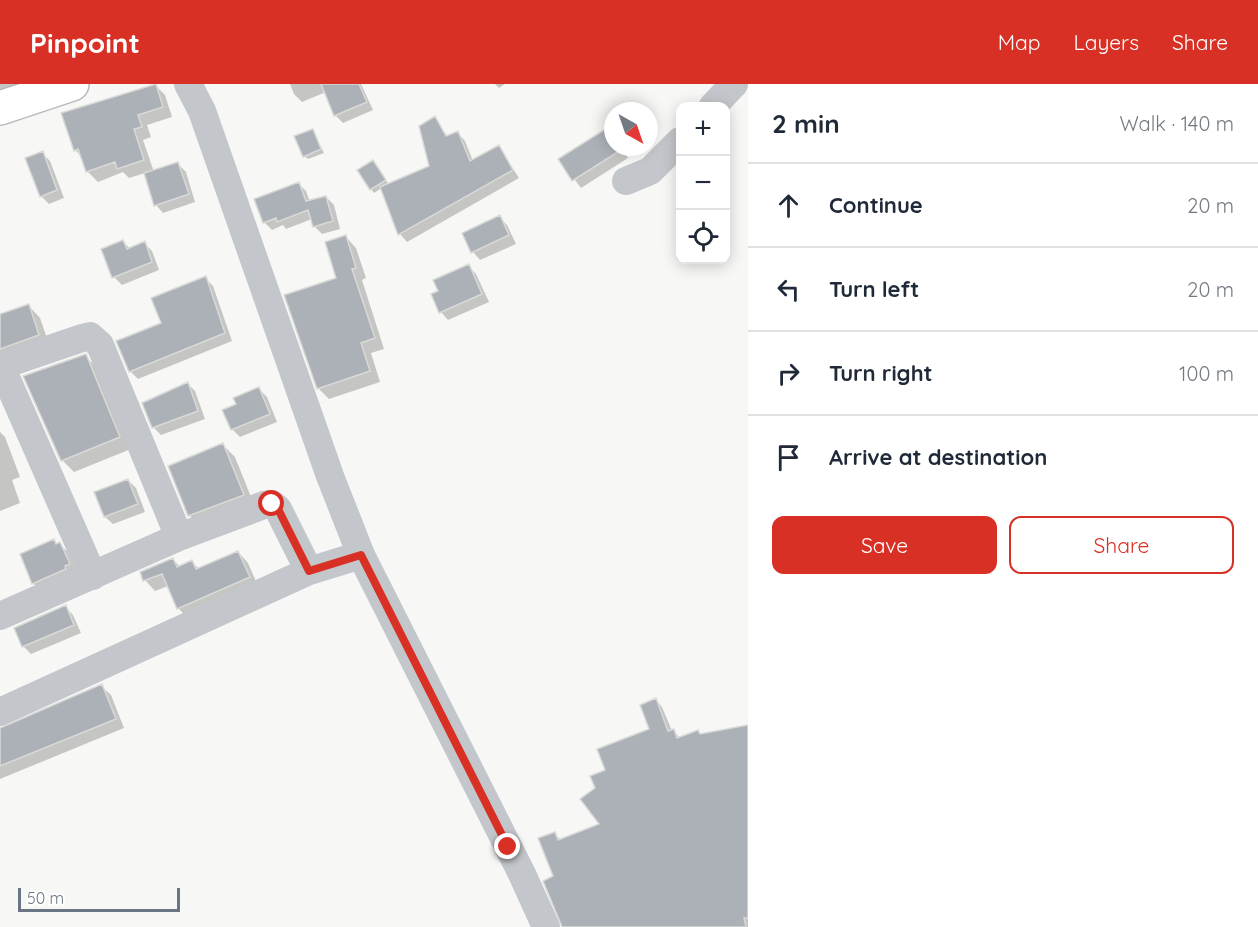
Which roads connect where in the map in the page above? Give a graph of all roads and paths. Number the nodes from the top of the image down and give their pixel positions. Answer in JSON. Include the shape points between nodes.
{"nodes":[{"id":1,"x":72,"y":84,"type":"edge"},
{"id":2,"x":188,"y":84,"type":"edge"},
{"id":3,"x":734,"y":84,"type":"edge"},
{"id":4,"x":717,"y":102,"type":"edge"},
{"id":5,"x":0,"y":108,"type":"edge"},
{"id":6,"x":676,"y":146,"type":"edge"},
{"id":7,"x":626,"y":182,"type":"dead end"},
{"id":8,"x":1,"y":366,"type":"edge"},
{"id":9,"x":179,"y":537,"type":"junction"},
{"id":10,"x":361,"y":555,"type":"junction"},
{"id":11,"x":309,"y":571,"type":"junction"},
{"id":12,"x":93,"y":576,"type":"junction"},
{"id":13,"x":3,"y":607,"type":"edge"},
{"id":14,"x":0,"y":712,"type":"edge"},
{"id":15,"x":546,"y":927,"type":"edge"}],
"edges":[{"from":1,"to":5,"type":"main road"},
{"from":2,"to":10,"type":"street","via":[[202,111]]},
{"from":3,"to":4,"type":"street"},
{"from":6,"to":7,"type":"street","via":[[650,171]]},
{"from":8,"to":9,"type":"street","via":[[90,336],[100,345]]},
{"from":8,"to":12,"type":"street"},
{"from":9,"to":11,"type":"street","via":[[272,504]]},
{"from":9,"to":12,"type":"street"},
{"from":10,"to":11,"type":"street"},
{"from":10,"to":15,"type":"street"},
{"from":11,"to":14,"type":"street"},
{"from":12,"to":13,"type":"street"}]}
